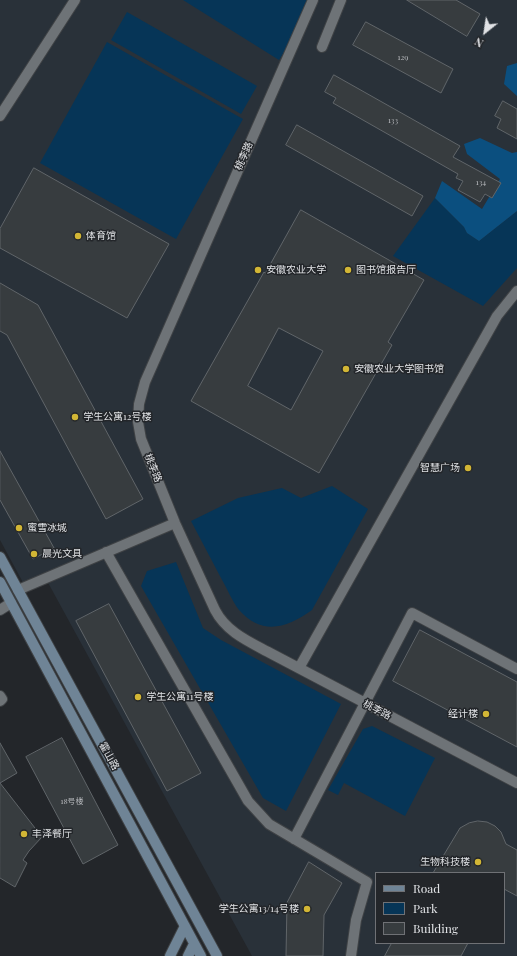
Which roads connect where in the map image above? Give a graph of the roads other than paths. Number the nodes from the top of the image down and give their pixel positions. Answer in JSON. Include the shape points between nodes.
{"nodes":[{"id":1,"x":75,"y":0,"type":"edge"},
{"id":2,"x":313,"y":0,"type":"edge"},
{"id":3,"x":341,"y":0,"type":"edge"},
{"id":4,"x":322,"y":46,"type":"dead end"},
{"id":5,"x":0,"y":116,"type":"edge"},
{"id":6,"x":517,"y":291,"type":"edge"},
{"id":7,"x":175,"y":523,"type":"junction"},
{"id":8,"x":106,"y":552,"type":"junction"},
{"id":9,"x":0,"y":557,"type":"edge"},
{"id":10,"x":0,"y":582,"type":"edge"},
{"id":11,"x":18,"y":590,"type":"junction"},
{"id":12,"x":11,"y":604,"type":"junction"},
{"id":13,"x":0,"y":610,"type":"edge"},
{"id":14,"x":298,"y":668,"type":"junction"},
{"id":15,"x":517,"y":669,"type":"edge"},
{"id":16,"x":0,"y":696,"type":"edge"},
{"id":17,"x":0,"y":700,"type":"edge"},
{"id":18,"x":365,"y":703,"type":"junction"},
{"id":19,"x":517,"y":783,"type":"edge"},
{"id":20,"x":294,"y":839,"type":"junction"},
{"id":21,"x":186,"y":926,"type":"junction"},
{"id":22,"x":194,"y":944,"type":"junction"},
{"id":23,"x":170,"y":956,"type":"edge"},
{"id":24,"x":188,"y":956,"type":"edge"},
{"id":25,"x":201,"y":956,"type":"edge"},
{"id":26,"x":217,"y":956,"type":"edge"},
{"id":27,"x":351,"y":956,"type":"edge"}],
"edges":[{"from":1,"to":5,"type":"street"},
{"from":2,"to":7,"type":"street","name":"桃李路","via":[[145,382],[139,404],[138,422],[141,439]]},
{"from":3,"to":4,"type":"street"},
{"from":6,"to":14,"type":"street","via":[[497,316]]},
{"from":7,"to":8,"type":"street"},
{"from":7,"to":14,"type":"street","name":"桃李路","via":[[224,625],[235,634]]},
{"from":8,"to":11,"type":"street"},
{"from":8,"to":20,"type":"street","via":[[248,801],[269,824]]},
{"from":9,"to":11,"type":"main road","name":"霍山路"},
{"from":10,"to":12,"type":"main road","name":"霍山路"},
{"from":11,"to":26,"type":"main road","name":"霍山路"},
{"from":12,"to":13,"type":"street"},
{"from":12,"to":21,"type":"main road","name":"霍山路"},
{"from":14,"to":18,"type":"street","name":"桃李路"},
{"from":15,"to":18,"type":"street","via":[[412,613]]},
{"from":16,"to":17,"type":"street"},
{"from":18,"to":19,"type":"street","name":"桃李路"},
{"from":18,"to":20,"type":"street"},
{"from":20,"to":27,"type":"street","via":[[367,882],[356,920]]},
{"from":21,"to":22,"type":"main road","name":"霍山路"},
{"from":21,"to":23,"type":"main road"},
{"from":22,"to":24,"type":"main road"},
{"from":22,"to":25,"type":"main road","name":"霍山路"}]}
